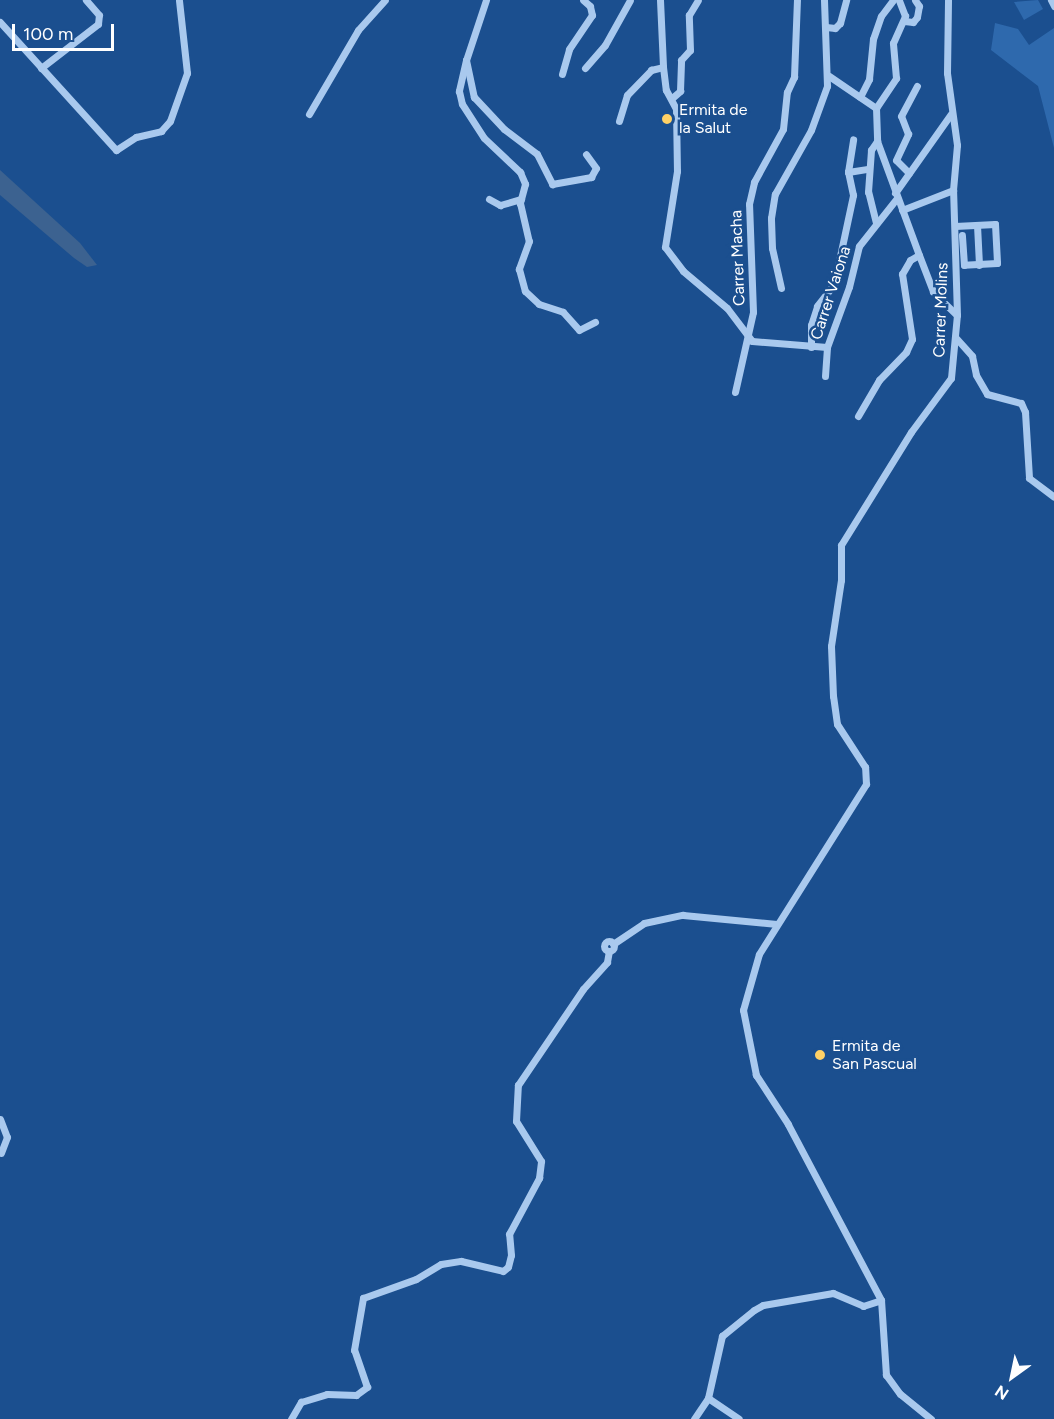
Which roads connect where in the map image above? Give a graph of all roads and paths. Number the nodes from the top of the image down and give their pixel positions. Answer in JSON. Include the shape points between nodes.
{"nodes":[{"id":1,"x":86,"y":0,"type":"edge"},
{"id":2,"x":179,"y":0,"type":"edge"},
{"id":3,"x":385,"y":0,"type":"edge"},
{"id":4,"x":486,"y":0,"type":"edge"},
{"id":5,"x":584,"y":0,"type":"edge"},
{"id":6,"x":630,"y":0,"type":"edge"},
{"id":7,"x":660,"y":0,"type":"edge"},
{"id":8,"x":698,"y":0,"type":"edge"},
{"id":9,"x":797,"y":0,"type":"edge"},
{"id":10,"x":824,"y":0,"type":"edge"},
{"id":11,"x":846,"y":0,"type":"edge"},
{"id":12,"x":893,"y":0,"type":"edge"},
{"id":13,"x":899,"y":0,"type":"edge"},
{"id":14,"x":915,"y":0,"type":"edge"},
{"id":15,"x":948,"y":0,"type":"edge"},
{"id":16,"x":1051,"y":0,"type":"edge"},
{"id":17,"x":1054,"y":6,"type":"edge"},
{"id":18,"x":904,"y":21,"type":"junction"},
{"id":19,"x":0,"y":22,"type":"edge"},
{"id":20,"x":826,"y":27,"type":"junction"},
{"id":21,"x":466,"y":60,"type":"junction"},
{"id":22,"x":663,"y":67,"type":"junction"},
{"id":23,"x":40,"y":68,"type":"junction"},
{"id":24,"x":585,"y":68,"type":"dead end"},
{"id":25,"x":562,"y":74,"type":"dead end"},
{"id":26,"x":829,"y":76,"type":"junction"},
{"id":27,"x":917,"y":86,"type":"dead end"},
{"id":28,"x":860,"y":97,"type":"junction"},
{"id":29,"x":672,"y":98,"type":"junction"},
{"id":30,"x":876,"y":108,"type":"junction"},
{"id":31,"x":309,"y":114,"type":"dead end"},
{"id":32,"x":951,"y":114,"type":"junction"},
{"id":33,"x":619,"y":121,"type":"dead end"},
{"id":34,"x":937,"y":130,"type":"junction"},
{"id":35,"x":955,"y":134,"type":"junction"},
{"id":36,"x":853,"y":139,"type":"dead end"},
{"id":37,"x":876,"y":141,"type":"junction"},
{"id":38,"x":586,"y":154,"type":"dead end"},
{"id":39,"x":868,"y":169,"type":"junction"},
{"id":40,"x":848,"y":172,"type":"junction"},
{"id":41,"x":909,"y":173,"type":"junction"},
{"id":42,"x":953,"y":190,"type":"junction"},
{"id":43,"x":896,"y":195,"type":"junction"},
{"id":44,"x":489,"y":199,"type":"dead end"},
{"id":45,"x":521,"y":199,"type":"junction"},
{"id":46,"x":902,"y":210,"type":"junction"},
{"id":47,"x":876,"y":224,"type":"junction"},
{"id":48,"x":977,"y":225,"type":"junction"},
{"id":49,"x":955,"y":226,"type":"junction"},
{"id":50,"x":962,"y":235,"type":"dead end"},
{"id":51,"x":919,"y":255,"type":"junction"},
{"id":52,"x":979,"y":265,"type":"junction"},
{"id":53,"x":781,"y":288,"type":"dead end"},
{"id":54,"x":957,"y":315,"type":"junction"},
{"id":55,"x":595,"y":322,"type":"dead end"},
{"id":56,"x":748,"y":335,"type":"junction"},
{"id":57,"x":956,"y":338,"type":"junction"},
{"id":58,"x":811,"y":347,"type":"junction"},
{"id":59,"x":827,"y":347,"type":"junction"},
{"id":60,"x":825,"y":376,"type":"dead end"},
{"id":61,"x":735,"y":392,"type":"dead end"},
{"id":62,"x":858,"y":416,"type":"dead end"},
{"id":63,"x":1054,"y":497,"type":"edge"},
{"id":64,"x":777,"y":924,"type":"junction"},
{"id":65,"x":0,"y":1119,"type":"edge"},
{"id":66,"x":1,"y":1153,"type":"edge"},
{"id":67,"x":881,"y":1300,"type":"junction"},
{"id":68,"x":708,"y":1398,"type":"junction"},
{"id":69,"x":291,"y":1419,"type":"edge"},
{"id":70,"x":694,"y":1419,"type":"edge"},
{"id":71,"x":740,"y":1419,"type":"edge"},
{"id":72,"x":931,"y":1419,"type":"edge"}],
"edges":[{"from":1,"to":23,"type":"street","via":[[99,15],[98,24]]},
{"from":2,"to":23,"type":"street","via":[[187,73],[170,121],[162,131],[136,137],[116,150]]},
{"from":3,"to":31,"type":"street","via":[[358,30]]},
{"from":4,"to":21,"type":"street"},
{"from":5,"to":25,"type":"street","via":[[592,15],[569,49]]},
{"from":6,"to":24,"type":"street","via":[[605,45]]},
{"from":7,"to":22,"type":"street"},
{"from":8,"to":29,"type":"street","via":[[689,15],[690,50],[681,60],[680,91]]},
{"from":9,"to":56,"type":"street","name":"Carrer Macha","via":[[794,77],[787,92],[783,129],[754,182],[749,204],[754,290]]},
{"from":10,"to":20,"type":"street"},
{"from":11,"to":20,"type":"street","via":[[840,23],[835,28]]},
{"from":12,"to":28,"type":"street","via":[[881,16],[873,39],[869,79]]},
{"from":13,"to":18,"type":"street"},
{"from":14,"to":18,"type":"street","via":[[919,6],[917,17],[914,22]]},
{"from":15,"to":32,"type":"street","name":"Carrer Molins"},
{"from":16,"to":17,"type":"street"},
{"from":18,"to":30,"type":"street","via":[[895,31],[893,43],[896,78]]},
{"from":19,"to":23,"type":"street"},
{"from":20,"to":26,"type":"street","via":[[825,67]]},
{"from":21,"to":38,"type":"street","via":[[474,97],[504,129],[534,150],[552,184],[594,174],[596,168]]},
{"from":21,"to":45,"type":"street","via":[[459,97],[484,138],[520,172],[525,184]]},
{"from":22,"to":29,"type":"street","via":[[666,90]]},
{"from":22,"to":33,"type":"street","via":[[651,70],[627,95]]},
{"from":26,"to":28,"type":"street"},
{"from":26,"to":53,"type":"street","name":"Carrer Macha","via":[[811,130],[775,194],[772,248]]},
{"from":27,"to":41,"type":"street","via":[[901,116],[908,134],[896,160]]},
{"from":28,"to":30,"type":"street"},
{"from":29,"to":56,"type":"street","via":[[676,109],[677,171],[665,247],[683,271],[727,308]]},
{"from":30,"to":37,"type":"street"},
{"from":32,"to":34,"type":"street","name":"Carrer Vaiona"},
{"from":32,"to":35,"type":"street","name":"Carrer Molins"},
{"from":34,"to":35,"type":"street"},
{"from":34,"to":41,"type":"street","name":"Carrer Vaiona"},
{"from":35,"to":42,"type":"street","name":"Carrer Molins"},
{"from":36,"to":40,"type":"street","name":"Carrer Vaiona"},
{"from":37,"to":39,"type":"street"},
{"from":37,"to":43,"type":"street"},
{"from":39,"to":40,"type":"street"},
{"from":39,"to":47,"type":"street","via":[[868,192]]},
{"from":40,"to":58,"type":"street","name":"Carrer Vaiona","via":[[853,195],[834,284],[817,306],[811,325]]},
{"from":41,"to":43,"type":"street","name":"Carrer Vaiona"},
{"from":42,"to":46,"type":"street"},
{"from":42,"to":49,"type":"street","name":"Carrer Molins"},
{"from":43,"to":46,"type":"street"},
{"from":43,"to":47,"type":"street","name":"Carrer Vaiona"},
{"from":44,"to":45,"type":"street","via":[[500,205]]},
{"from":45,"to":55,"type":"street","via":[[529,241],[519,269],[529,297],[547,308],[560,310],[579,330]]},
{"from":46,"to":51,"type":"street"},
{"from":47,"to":59,"type":"street","name":"Carrer Vaiona","via":[[860,246]]},
{"from":48,"to":49,"type":"street"},
{"from":48,"to":52,"type":"street"},
{"from":48,"to":52,"type":"street","via":[[995,224],[997,262]]},
{"from":49,"to":54,"type":"street","name":"Carrer Molins"},
{"from":50,"to":52,"type":"street","via":[[963,264]]},
{"from":51,"to":54,"type":"street","via":[[933,292]]},
{"from":51,"to":62,"type":"street","via":[[910,260],[902,274],[912,339],[906,352],[879,380]]},
{"from":54,"to":57,"type":"street","name":"Carrer Molins"},
{"from":56,"to":58,"type":"street","via":[[759,344]]},
{"from":56,"to":61,"type":"street","name":"Carrer Macha"},
{"from":57,"to":63,"type":"street","via":[[972,356],[976,375],[987,394],[1021,403],[1025,412],[1029,478]]},
{"from":57,"to":64,"type":"street","name":"Carrer Molins","via":[[951,378],[911,432],[841,545],[841,580],[831,646],[834,696],[837,724],[864,767],[866,784]]},
{"from":58,"to":59,"type":"street"},
{"from":59,"to":60,"type":"street","name":"Carrer Vaiona"},
{"from":64,"to":67,"type":"street","name":"Carrer Molins","via":[[759,954],[743,1010],[756,1075],[789,1124]]},
{"from":64,"to":69,"type":"street","via":[[683,915],[644,923],[611,947],[607,962],[583,989],[518,1084],[516,1121],[541,1161],[539,1178],[508,1234],[508,1267],[503,1271],[460,1262],[441,1264],[416,1279],[363,1298],[354,1350],[367,1387],[356,1395],[327,1394],[301,1402]]},
{"from":65,"to":66,"type":"street","via":[[7,1137]]},
{"from":67,"to":68,"type":"street","via":[[863,1306],[833,1293],[763,1305],[722,1336]]},
{"from":67,"to":72,"type":"street","via":[[886,1375],[900,1394]]},
{"from":68,"to":70,"type":"street"},
{"from":68,"to":71,"type":"street"}]}
